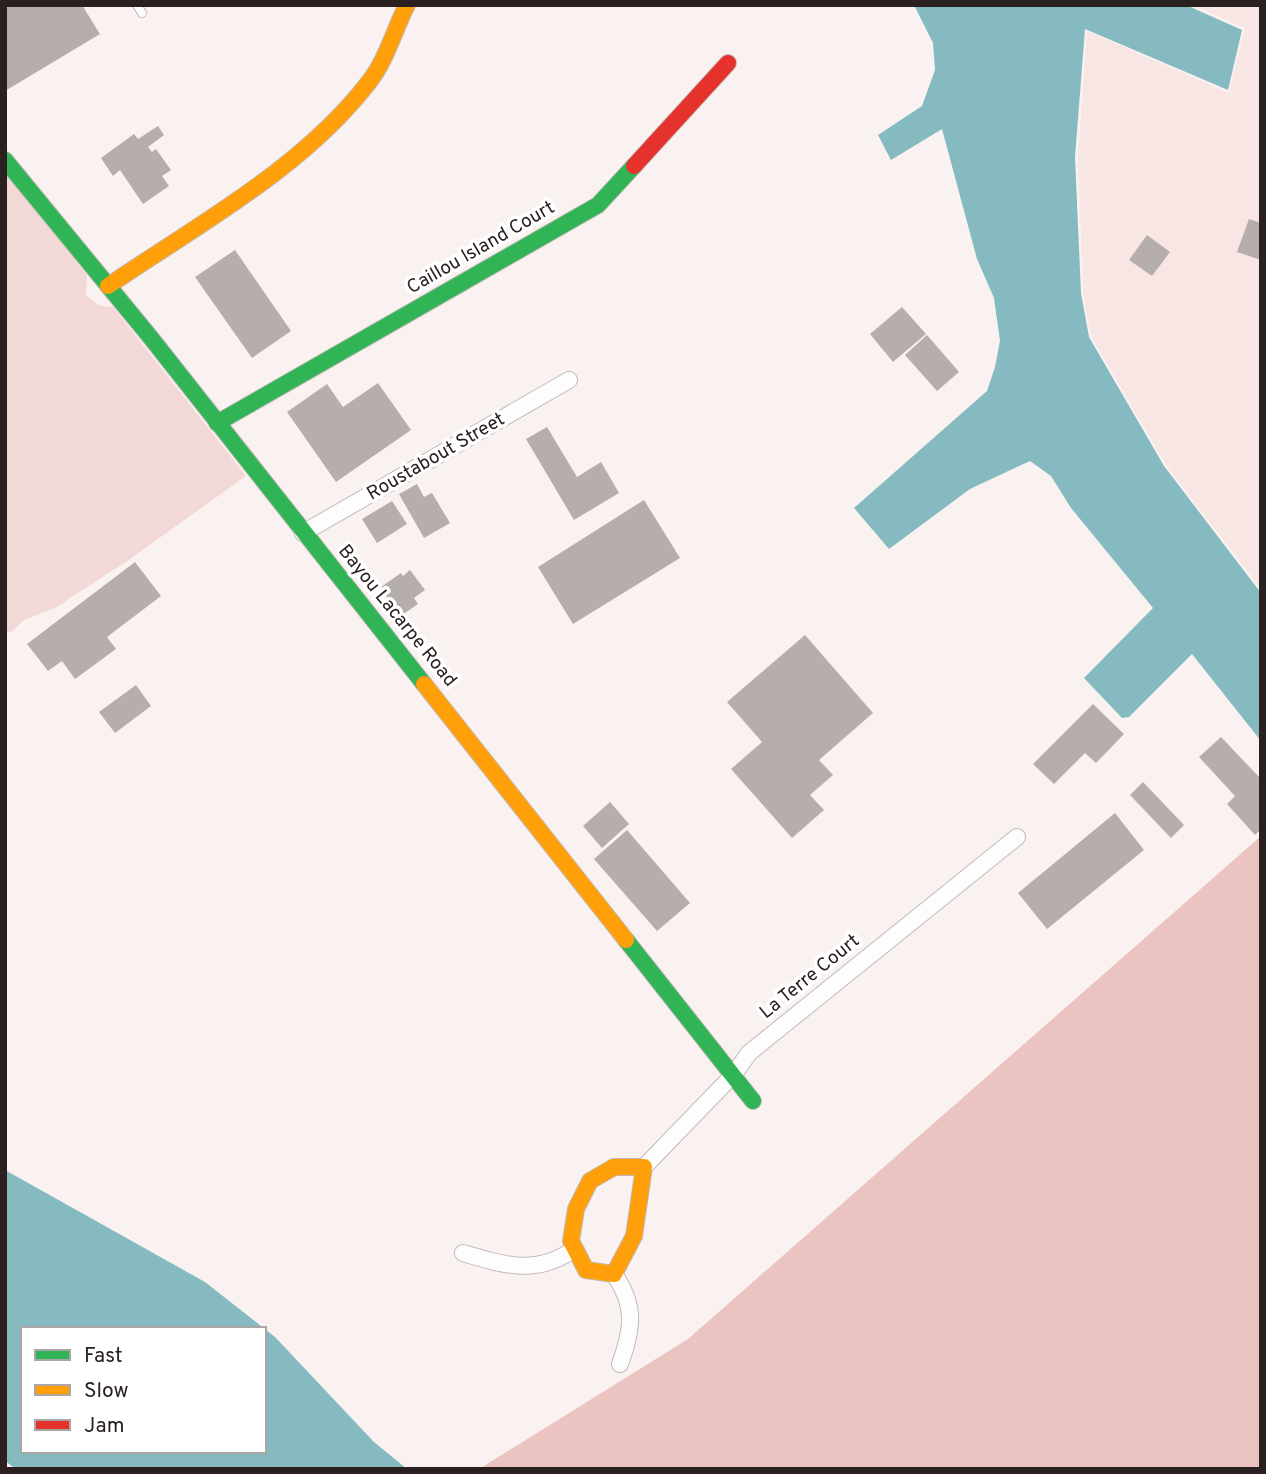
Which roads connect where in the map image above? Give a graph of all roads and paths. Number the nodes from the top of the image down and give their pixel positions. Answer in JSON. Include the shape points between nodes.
{"nodes":[{"id":1,"x":407,"y":5,"type":"edge"},
{"id":2,"x":728,"y":62,"type":"dead end"},
{"id":3,"x":5,"y":160,"type":"edge"},
{"id":4,"x":108,"y":286,"type":"junction"},
{"id":5,"x":569,"y":380,"type":"dead end"},
{"id":6,"x":217,"y":423,"type":"junction"},
{"id":7,"x":303,"y":533,"type":"junction"},
{"id":8,"x":1017,"y":837,"type":"dead end"},
{"id":9,"x":734,"y":1074,"type":"junction"},
{"id":10,"x":753,"y":1101,"type":"dead end"},
{"id":11,"x":644,"y":1167,"type":"junction"},
{"id":12,"x":573,"y":1249,"type":"junction"},
{"id":13,"x":463,"y":1253,"type":"dead end"},
{"id":14,"x":614,"y":1274,"type":"junction"},
{"id":15,"x":620,"y":1364,"type":"dead end"}],
"edges":[{"from":1,"to":4,"type":"street","via":[[371,79],[342,114],[266,175]]},
{"from":2,"to":6,"type":"street","name":"Caillou Island Court","via":[[598,205]]},
{"from":3,"to":4,"type":"street","name":"Bayou Lacarpe Road"},
{"from":4,"to":6,"type":"street","name":"Bayou Lacarpe Road"},
{"from":5,"to":7,"type":"street","name":"Roustabout Street"},
{"from":6,"to":7,"type":"street","name":"Bayou Lacarpe Road"},
{"from":7,"to":9,"type":"street","name":"Bayou Lacarpe Road"},
{"from":8,"to":9,"type":"street","name":"La Terre Court","via":[[749,1053]]},
{"from":9,"to":10,"type":"street","name":"Bayou Lacarpe Road"},
{"from":9,"to":11,"type":"street","name":"La Terre Court"},
{"from":11,"to":12,"type":"street","via":[[614,1167],[590,1181],[576,1209]]},
{"from":11,"to":14,"type":"street","via":[[636,1231],[630,1252]]},
{"from":12,"to":13,"type":"street","via":[[558,1261],[531,1268],[503,1266]]},
{"from":12,"to":14,"type":"street","via":[[586,1270]]},
{"from":14,"to":15,"type":"street","via":[[626,1293],[632,1318]]}]}
